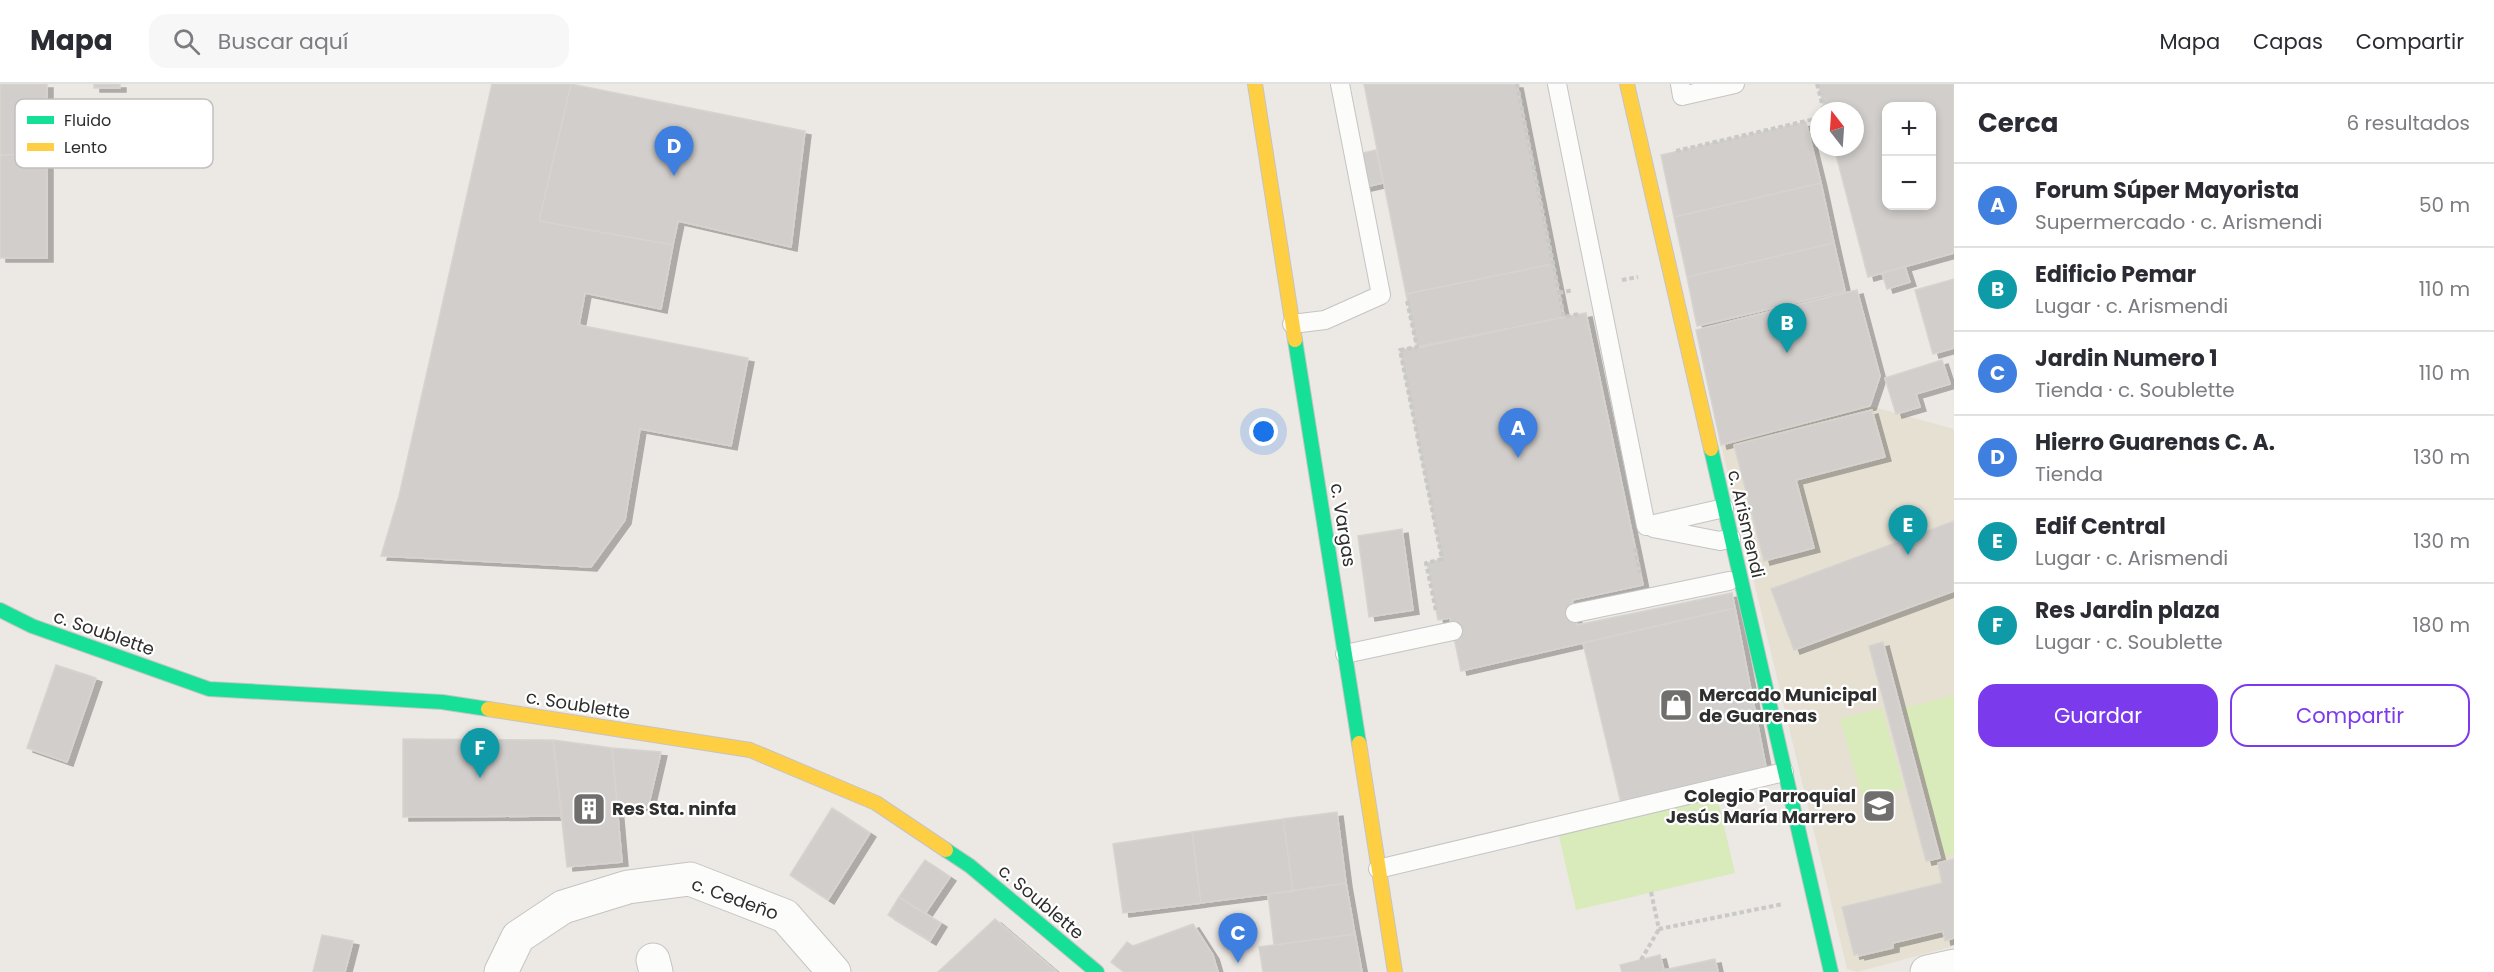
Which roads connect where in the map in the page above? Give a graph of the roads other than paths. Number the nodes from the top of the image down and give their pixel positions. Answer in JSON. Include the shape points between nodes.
{"nodes":[{"id":1,"x":1255,"y":84,"type":"edge"},
{"id":2,"x":1340,"y":84,"type":"edge"},
{"id":3,"x":1557,"y":84,"type":"edge"},
{"id":4,"x":1627,"y":84,"type":"edge"},
{"id":5,"x":1680,"y":84,"type":"edge"},
{"id":6,"x":1735,"y":84,"type":"edge"},
{"id":7,"x":1292,"y":319,"type":"junction"},
{"id":8,"x":1724,"y":508,"type":"junction"},
{"id":9,"x":1646,"y":526,"type":"junction"},
{"id":10,"x":1731,"y":538,"type":"junction"},
{"id":11,"x":1729,"y":581,"type":"dead end"},
{"id":12,"x":0,"y":610,"type":"edge"},
{"id":13,"x":1575,"y":613,"type":"dead end"},
{"id":14,"x":1453,"y":632,"type":"road end"},
{"id":15,"x":1345,"y":654,"type":"junction"},
{"id":16,"x":1784,"y":772,"type":"junction"},
{"id":17,"x":1378,"y":869,"type":"junction"},
{"id":18,"x":1954,"y":966,"type":"edge"},
{"id":19,"x":501,"y":972,"type":"edge"},
{"id":20,"x":834,"y":972,"type":"edge"},
{"id":21,"x":1097,"y":972,"type":"edge"},
{"id":22,"x":1395,"y":972,"type":"edge"},
{"id":23,"x":1830,"y":972,"type":"edge"},
{"id":24,"x":1927,"y":972,"type":"edge"}],
"edges":[{"from":1,"to":7,"type":"street","name":"c. Vargas"},
{"from":2,"to":7,"type":"lane","via":[[1381,295]]},
{"from":3,"to":9,"type":"lane"},
{"from":4,"to":8,"type":"street","name":"c. Arismendi"},
{"from":5,"to":6,"type":"lane","via":[[1682,96]]},
{"from":7,"to":15,"type":"street","name":"c. Vargas"},
{"from":8,"to":9,"type":"lane"},
{"from":8,"to":10,"type":"street","name":"c. Arismendi"},
{"from":9,"to":10,"type":"lane","via":[[1720,541]]},
{"from":10,"to":16,"type":"street","name":"c. Arismendi"},
{"from":11,"to":13,"type":"lane"},
{"from":12,"to":21,"type":"street","name":"c. Soublette","via":[[32,626],[209,689],[442,702],[750,750],[876,803],[970,866]]},
{"from":14,"to":15,"type":"lane"},
{"from":15,"to":17,"type":"street","name":"c. Vargas"},
{"from":16,"to":17,"type":"lane"},
{"from":16,"to":23,"type":"street","name":"c. Arismendi"},
{"from":17,"to":22,"type":"street","name":"c. Vargas"},
{"from":18,"to":24,"type":"street"},
{"from":19,"to":20,"type":"street","name":"c. Cedeño","via":[[518,938],[563,907],[628,887],[690,879],[785,916]]}]}
